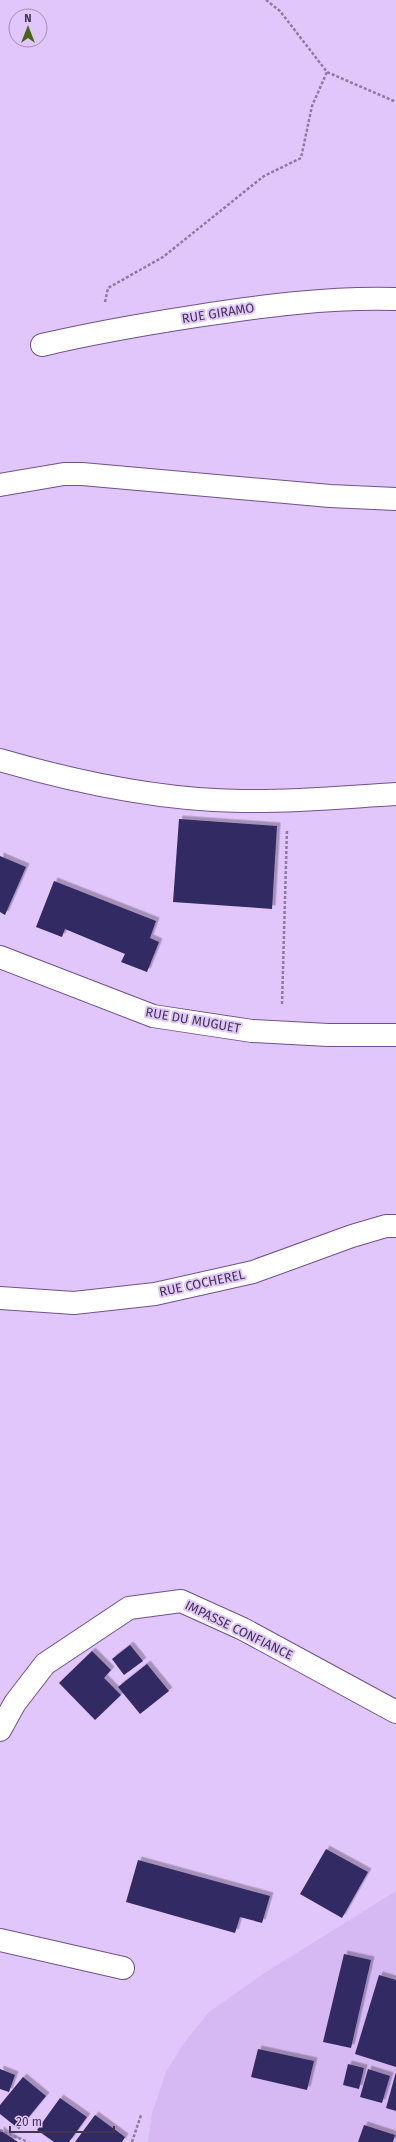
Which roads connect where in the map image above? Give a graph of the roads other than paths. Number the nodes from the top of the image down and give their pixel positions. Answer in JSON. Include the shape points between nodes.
{"nodes":[{"id":1,"x":396,"y":299,"type":"edge"},
{"id":2,"x":42,"y":345,"type":"dead end"},
{"id":3,"x":0,"y":485,"type":"edge"},
{"id":4,"x":396,"y":499,"type":"edge"},
{"id":5,"x":0,"y":760,"type":"edge"},
{"id":6,"x":396,"y":794,"type":"edge"},
{"id":7,"x":0,"y":957,"type":"edge"},
{"id":8,"x":396,"y":1035,"type":"edge"},
{"id":9,"x":396,"y":1226,"type":"edge"},
{"id":10,"x":0,"y":1298,"type":"edge"},
{"id":11,"x":396,"y":1712,"type":"edge"},
{"id":12,"x":0,"y":1730,"type":"edge"},
{"id":13,"x":0,"y":1940,"type":"edge"},
{"id":14,"x":123,"y":1968,"type":"dead end"}],
"edges":[{"from":1,"to":2,"type":"street","name":"RUE GIRAMO","via":[[268,305],[99,332]]},
{"from":3,"to":4,"type":"street","via":[[64,474],[82,474],[330,496]]},
{"from":5,"to":6,"type":"street","via":[[60,777],[160,796],[288,801]]},
{"from":7,"to":8,"type":"street","name":"RUE DU MUGUET","via":[[153,1016],[252,1031]]},
{"from":9,"to":10,"type":"street","name":"RUE COCHEREL","via":[[386,1226],[352,1236],[253,1272],[155,1294],[74,1303]]},
{"from":11,"to":12,"type":"street","name":"IMPASSE CONFIANCE","via":[[243,1629],[181,1601],[129,1608],[45,1664],[15,1703]]},
{"from":13,"to":14,"type":"street"}]}
